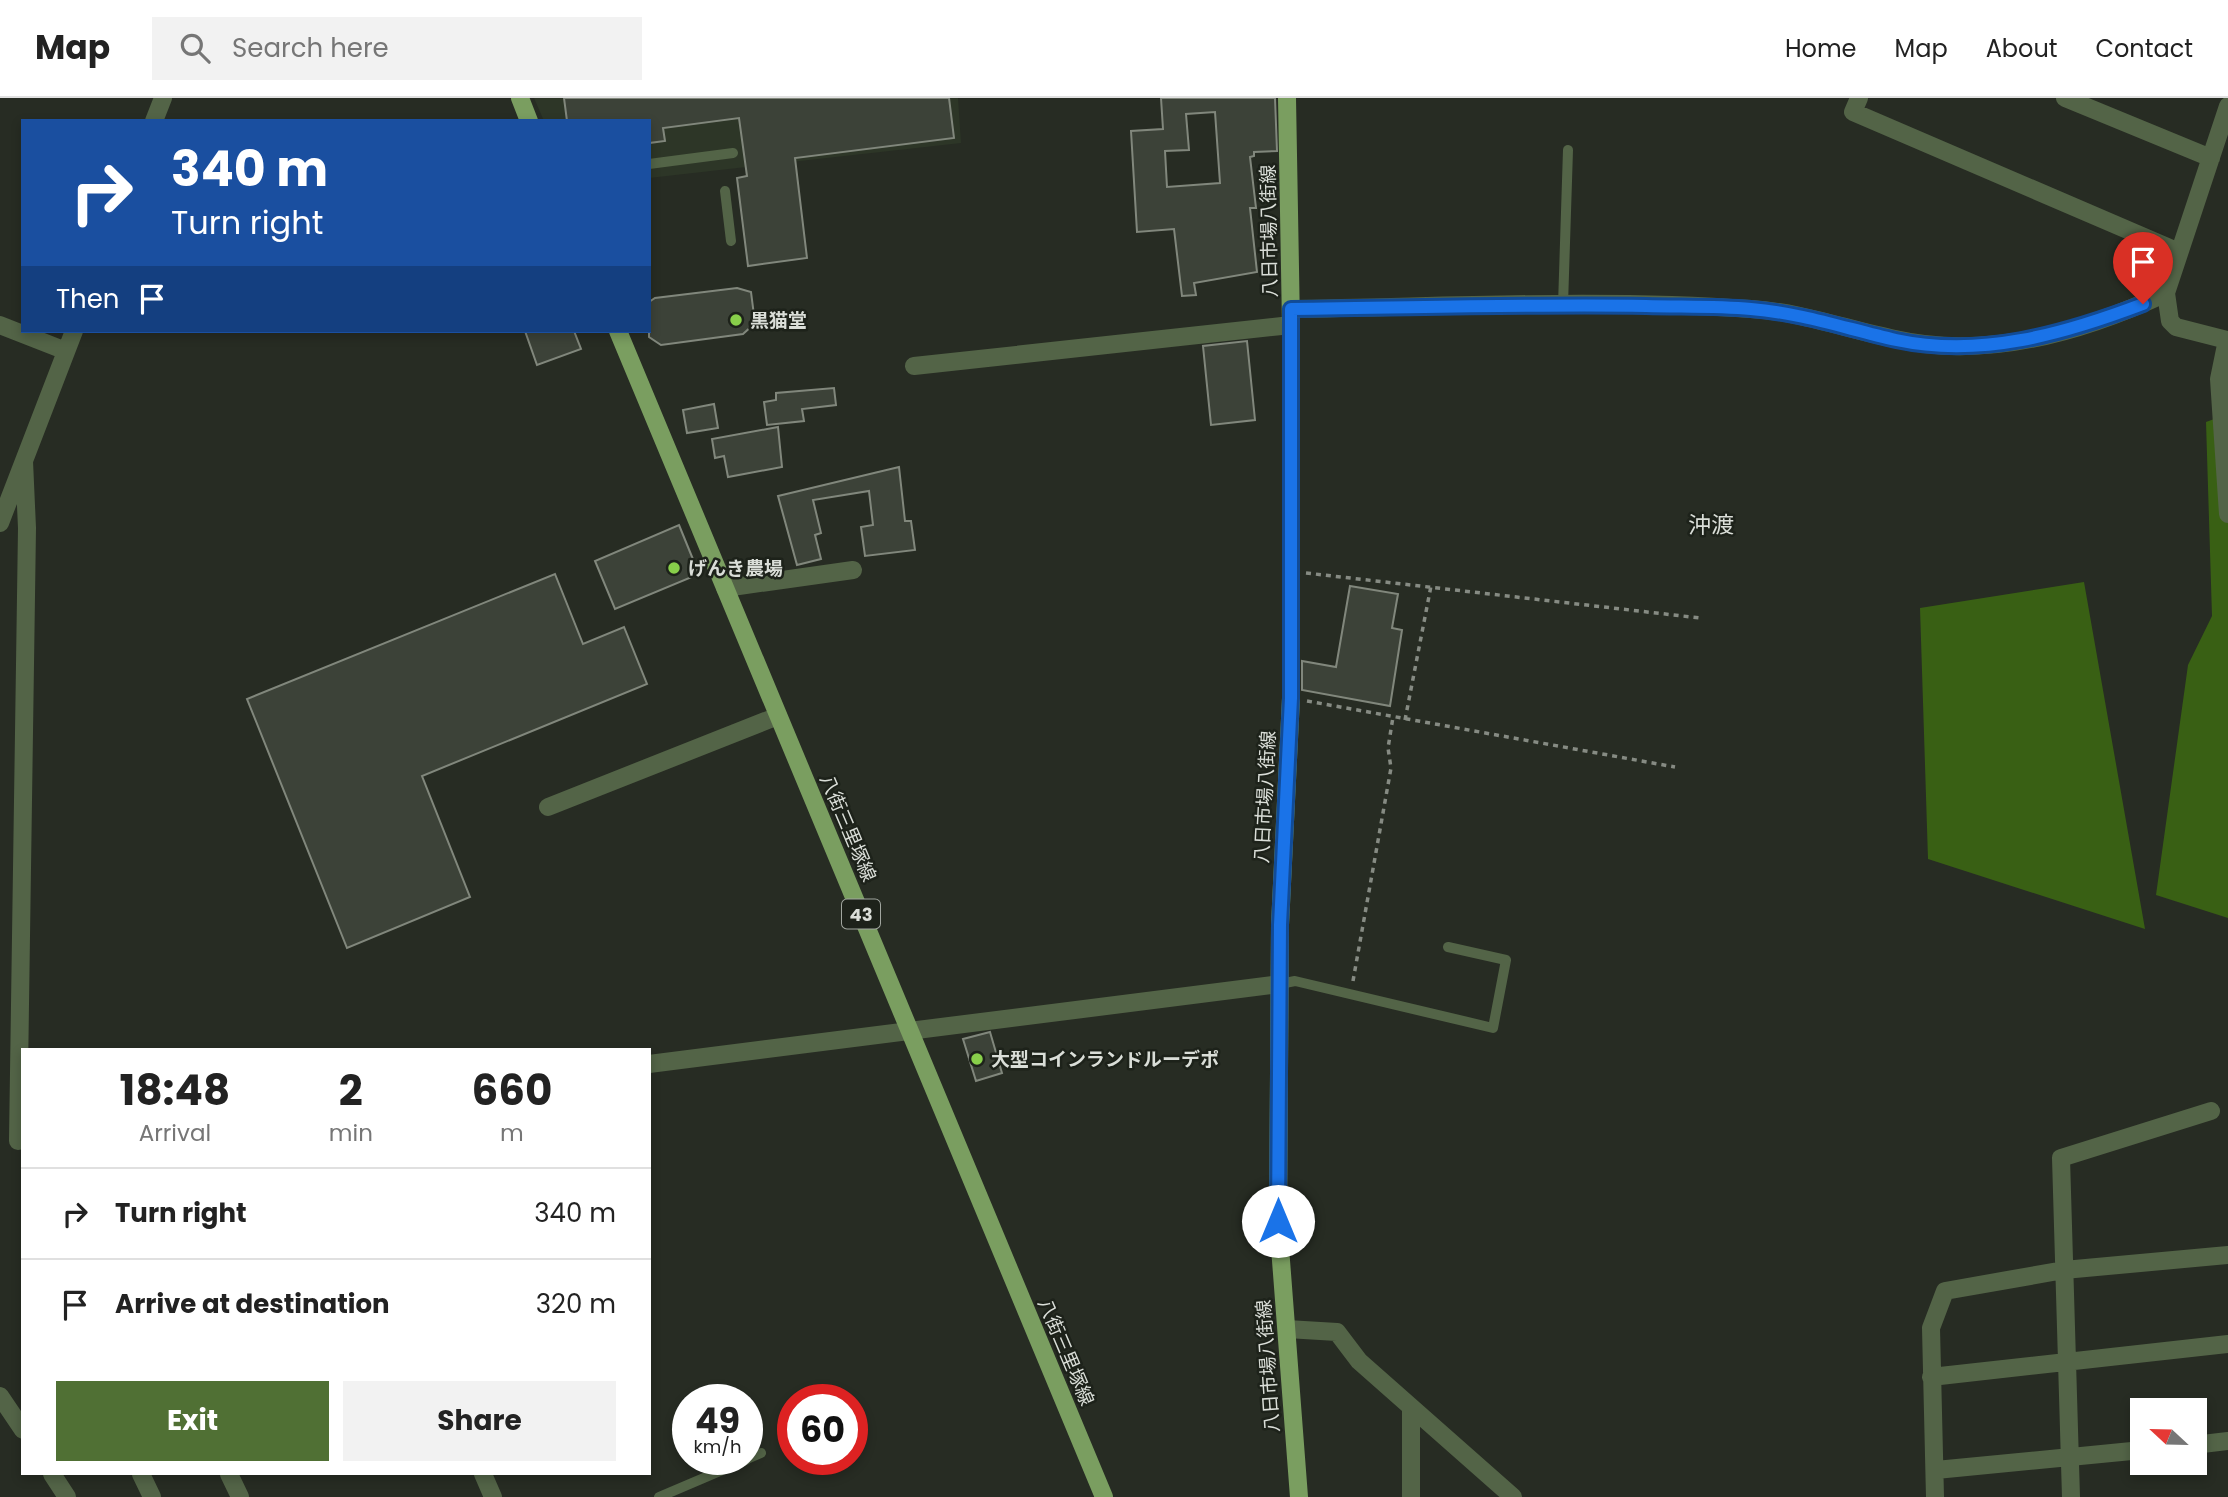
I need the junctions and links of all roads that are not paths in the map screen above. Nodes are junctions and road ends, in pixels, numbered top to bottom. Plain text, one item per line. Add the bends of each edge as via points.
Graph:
1 (163, 98) edge
2 (520, 98) edge
3 (1287, 98) edge
4 (1859, 98) edge
5 (2065, 98) edge
6 (2228, 106) edge
7 (155, 119) edge
8 (528, 119) edge
9 (1568, 150) dead end
10 (733, 153) dead end
11 (2211, 158) junction
12 (651, 164) edge
13 (725, 191) dead end
14 (731, 241) dead end
15 (2179, 252) junction
16 (2166, 293) junction
17 (1563, 305) junction
18 (1291, 317) junction
19 (0, 325) edge
20 (73, 333) edge
21 (619, 333) edge
22 (66, 351) junction
23 (914, 366) dead end
24 (24, 461) junction
25 (2228, 514) edge
26 (0, 523) edge
27 (853, 570) dead end
28 (725, 588) junction
29 (778, 716) junction
30 (548, 807) dead end
31 (1448, 947) dead end
32 (1280, 984) junction
33 (910, 1032) junction
34 (22, 1048) edge
35 (651, 1064) edge
36 (2211, 1111) dead end
37 (21, 1141) edge
38 (0, 1143) edge
39 (2228, 1255) edge
40 (2064, 1270) junction
41 (1287, 1329) junction
42 (2228, 1344) edge
43 (2066, 1363) junction
44 (1931, 1377) junction
45 (0, 1396) edge
46 (1411, 1408) junction
47 (21, 1427) edge
48 (2228, 1441) edge
49 (2207, 1443) edge
50 (2130, 1451) edge
51 (2070, 1457) junction
52 (1936, 1471) junction
53 (53, 1475) edge
54 (141, 1475) edge
55 (229, 1475) edge
56 (483, 1475) edge
57 (710, 1475) edge
58 (68, 1497) edge
59 (152, 1497) edge
60 (240, 1497) edge
61 (493, 1497) edge
62 (659, 1497) edge
63 (1104, 1497) edge
64 (1299, 1497) edge
65 (1411, 1497) edge
66 (1513, 1497) edge
67 (1936, 1497) edge
68 (2071, 1497) edge

1 - 7 street
2 - 8 main road
3 - 18 main road, 八日市場八街線
4 - 15 street via 1853,112
5 - 11 street
6 - 11 street
9 - 17 lane
10 - 12 lane
11 - 15 street
13 - 14 lane
15 - 16 street
16 - 17 street via 2044,338 1986,345 1905,341 1824,319 1751,309
16 - 25 street via 2170,321 2176,327 2227,340 2219,379
17 - 18 street
18 - 23 street
18 - 32 main road, 八日市場八街線 via 1291,698
19 - 22 street
20 - 22 street
21 - 28 main road, 八街三里塚線 / 43
22 - 24 street
24 - 26 street
24 - 34 street
27 - 28 street
28 - 29 main road, 八街三里塚線 / 43
29 - 30 street
29 - 33 main road, 八街三里塚線 / 43
31 - 32 lane via 1506,960 1493,1028 1295,981
32 - 33 street
32 - 41 main road, 八日市場八街線 via 1278,1221
33 - 35 street
33 - 63 main road, 八街三里塚線 / 43
36 - 40 street via 2061,1158
37 - 38 street
39 - 40 street
40 - 43 street
40 - 44 street via 1945,1291 1931,1328
41 - 46 street via 1337,1332 1359,1361
41 - 64 main road, 八日市場八街線
42 - 43 street
43 - 44 street
43 - 51 street
44 - 52 street
45 - 47 street
46 - 65 street
46 - 66 street
48 - 49 street
50 - 51 street
51 - 52 street
51 - 68 street
52 - 67 street
53 - 58 street
54 - 59 street
55 - 60 street
56 - 61 street
57 - 62 lane

